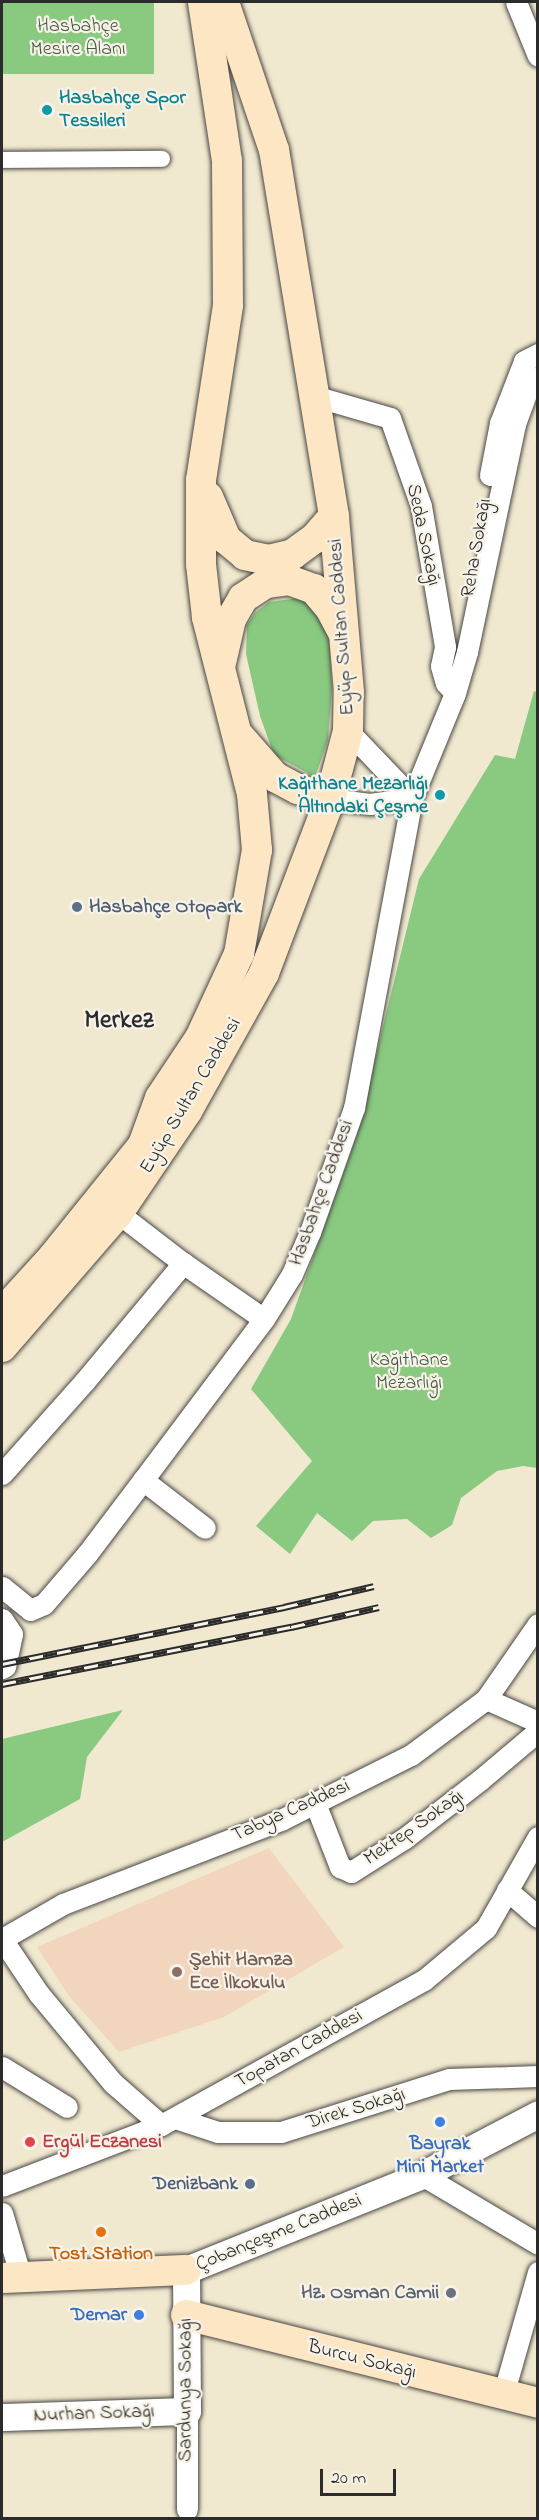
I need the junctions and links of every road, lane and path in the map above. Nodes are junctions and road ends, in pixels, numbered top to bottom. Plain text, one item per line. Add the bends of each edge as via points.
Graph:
1 (203, 2) edge
2 (224, 2) edge
3 (516, 2) edge
4 (537, 56) edge
5 (162, 159) dead end
6 (2, 160) edge
7 (537, 354) edge
8 (537, 377) edge
9 (314, 396) junction
10 (201, 480) junction
11 (334, 516) junction
12 (345, 637) junction
13 (219, 671) junction
14 (451, 688) junction
15 (233, 726) junction
16 (348, 730) junction
17 (412, 798) junction
18 (330, 799) junction
19 (118, 1213) junction
20 (183, 1263) junction
21 (2, 1313) edge
22 (264, 1319) junction
23 (2, 1347) edge
24 (2, 1474) edge
25 (143, 1480) junction
26 (205, 1528) dead end
27 (2, 1587) edge
28 (537, 1624) edge
29 (7, 1627) edge
30 (2, 1668) edge
31 (486, 1699) junction
32 (537, 1722) edge
33 (537, 1731) edge
34 (315, 1803) junction
35 (537, 1837) edge
36 (507, 1890) junction
37 (537, 1917) edge
38 (2, 1939) edge
39 (2, 2067) edge
40 (537, 2076) edge
41 (67, 2107) dead end
42 (537, 2114) edge
43 (168, 2122) junction
44 (422, 2175) junction
45 (2, 2186) edge
46 (2, 2213) edge
47 (537, 2244) edge
48 (186, 2270) junction
49 (537, 2272) edge
50 (11, 2277) edge
51 (186, 2315) junction
52 (503, 2395) junction
53 (537, 2403) edge
54 (187, 2411) junction
55 (2, 2417) edge
56 (186, 2509) dead end

1 - 10 main road, Eyüp Sultan Caddesi via 227,161 228,305
2 - 9 main road, Eyüp Sultan Caddesi via 274,150
3 - 4 street
5 - 6 street
7 - 14 street, Reha Sokağı via 524,361 500,423
8 - 14 street, Reha Sokağı via 530,383 515,424 467,652
9 - 11 main road, Eyüp Sultan Caddesi
9 - 14 street, Seda Sokağı via 390,418 421,506 446,647 441,666
10 - 11 main road via 226,539 245,555 268,560 293,554 314,540
10 - 13 main road, Eyüp Sultan Caddesi via 201,564
11 - 12 main road, Eyüp Sultan Caddesi
12 - 13 main road via 330,608 314,589 289,580 266,583 243,598 231,619
12 - 16 main road, Eyüp Sultan Caddesi
13 - 15 main road, Eyüp Sultan Caddesi
14 - 17 street, Reha Sokağı via 431,726 429,751
15 - 18 main road via 275,777
15 - 21 main road, Eyüp Sultan Caddesi via 252,794 256,850 239,954 200,1038 160,1098 143,1145 53,1257
16 - 17 street
16 - 18 main road, Eyüp Sultan Caddesi
17 - 18 street via 370,804
17 - 22 street, Hasbahçe Caddesi via 354,1108 310,1232 292,1274
18 - 19 main road, Eyüp Sultan Caddesi via 264,974 187,1111
19 - 20 street
19 - 23 main road, Eyüp Sultan Caddesi
20 - 22 street
20 - 24 street
22 - 25 street, Hasbahçe Caddesi
25 - 26 street
25 - 27 street, Hasbahçe Caddesi via 44,1604 30,1610
28 - 31 street, Tabya Caddesi
29 - 30 street
31 - 32 street
31 - 34 street, Tabya Caddesi via 411,1755
33 - 34 street, Mektep Sokağı via 405,1838 351,1872 340,1867
34 - 38 street, Tabya Caddesi via 281,1820 63,1904
35 - 36 street, Topatan Caddesi
36 - 37 street
36 - 43 street, Topatan Caddesi via 486,1928 424,1980
38 - 43 street via 39,1994 113,2083
39 - 41 street
40 - 43 street, Direk Sokağı via 450,2079 281,2132 218,2132
42 - 44 street, Çobançeşme Caddesi
43 - 45 street, Topatan Caddesi
44 - 47 street
44 - 48 street, Çobançeşme Caddesi
46 - 50 street
48 - 50 main road, Çobançeşme Caddesi
48 - 51 street, Sardunya Sokağı
49 - 52 street
51 - 52 main road, Burcu Sokağı
51 - 54 street, Sardunya Sokağı
52 - 53 main road, Burcu Sokağı
54 - 55 street, Nurhan Sokağı
54 - 56 street, Sardunya Sokağı

